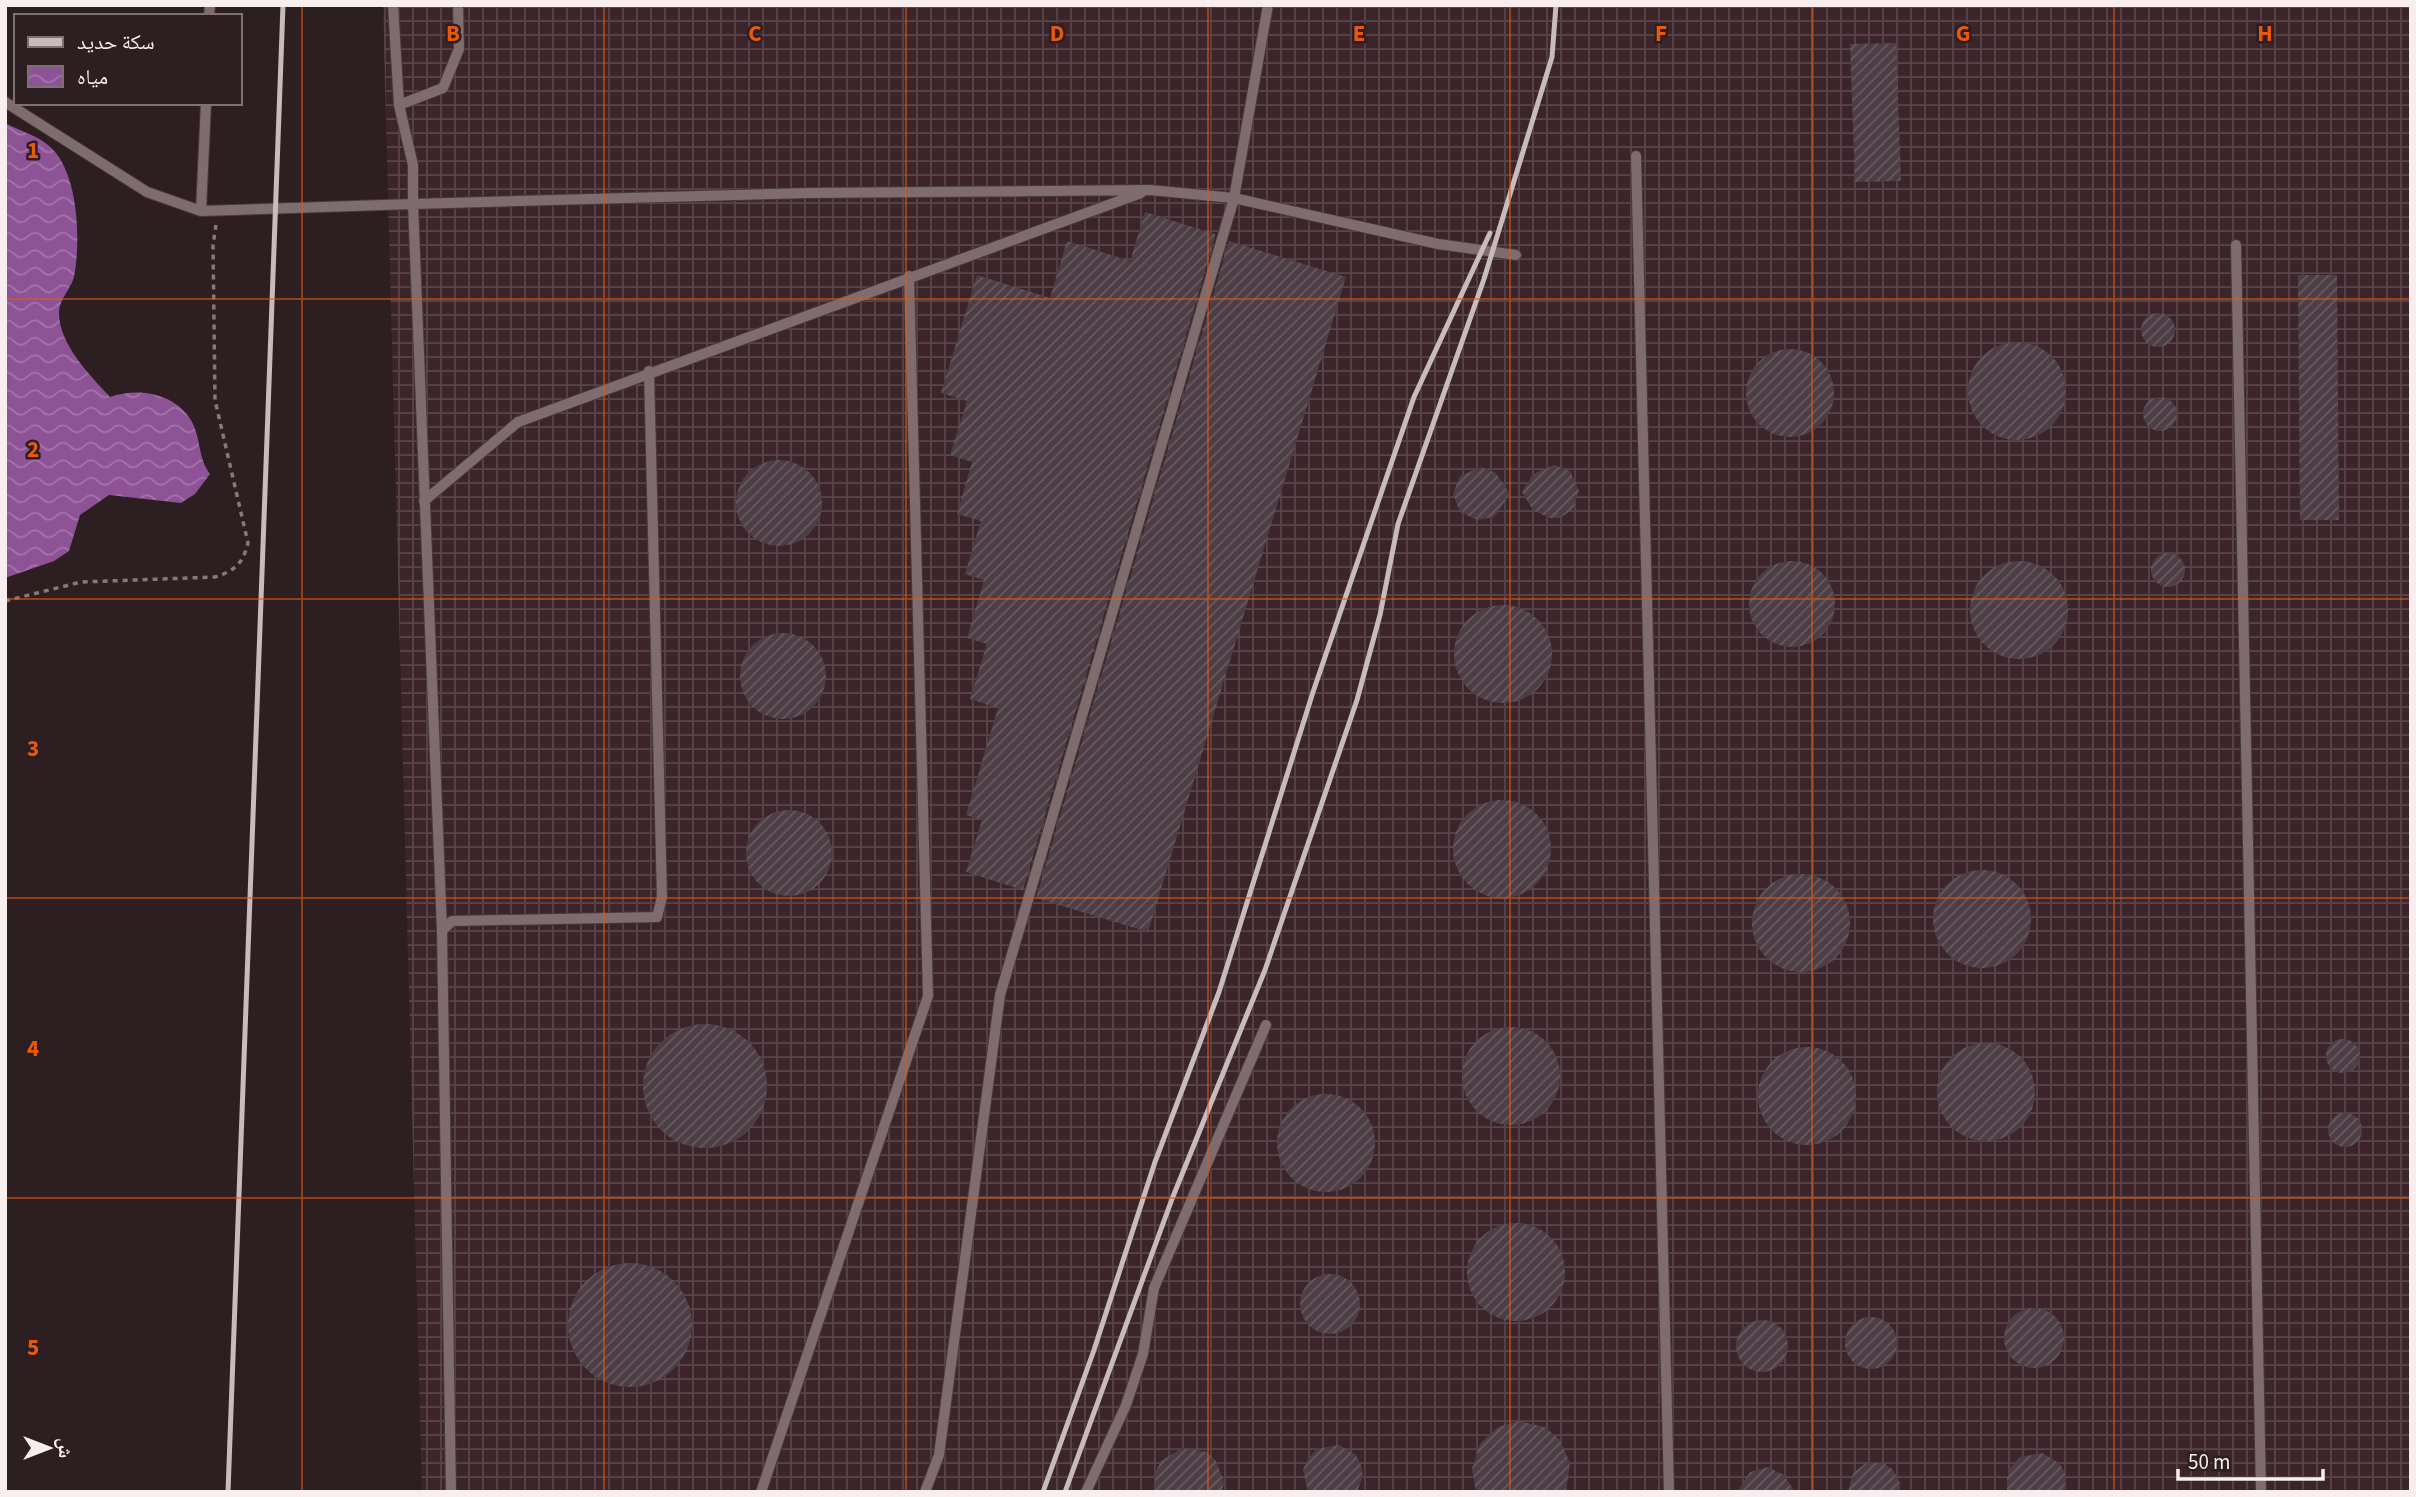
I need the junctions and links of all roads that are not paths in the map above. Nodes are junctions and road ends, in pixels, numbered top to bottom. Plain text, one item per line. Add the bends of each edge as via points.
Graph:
1 (393, 5) edge
2 (458, 5) edge
3 (1268, 5) edge
4 (5, 102) edge
5 (206, 105) edge
6 (399, 105) junction
7 (1636, 156) dead end
8 (1150, 190) junction
9 (1234, 198) junction
10 (413, 204) junction
11 (201, 211) junction
12 (2236, 245) dead end
13 (1516, 256) dead end
14 (909, 276) junction
15 (649, 371) junction
16 (424, 502) junction
17 (442, 931) junction
18 (1266, 1025) dead end
19 (451, 1492) edge
20 (761, 1492) edge
21 (925, 1492) edge
22 (1086, 1492) edge
23 (1669, 1492) edge
24 (2261, 1492) edge

1 - 6 lane
2 - 6 lane via 458,49 443,88
3 - 9 lane
4 - 11 lane via 147,192
5 - 11 lane
6 - 10 lane via 413,165
7 - 23 lane
8 - 9 lane
8 - 10 lane
8 - 14 lane
9 - 13 lane via 1438,244
9 - 21 lane via 1000,995 939,1455
10 - 11 lane
10 - 16 lane
12 - 24 lane
14 - 15 lane
14 - 20 lane via 928,996
15 - 16 lane via 518,422
15 - 17 lane via 662,897 657,917 452,921
16 - 17 lane
17 - 19 lane
18 - 22 lane via 1154,1288 1143,1354 1126,1405

